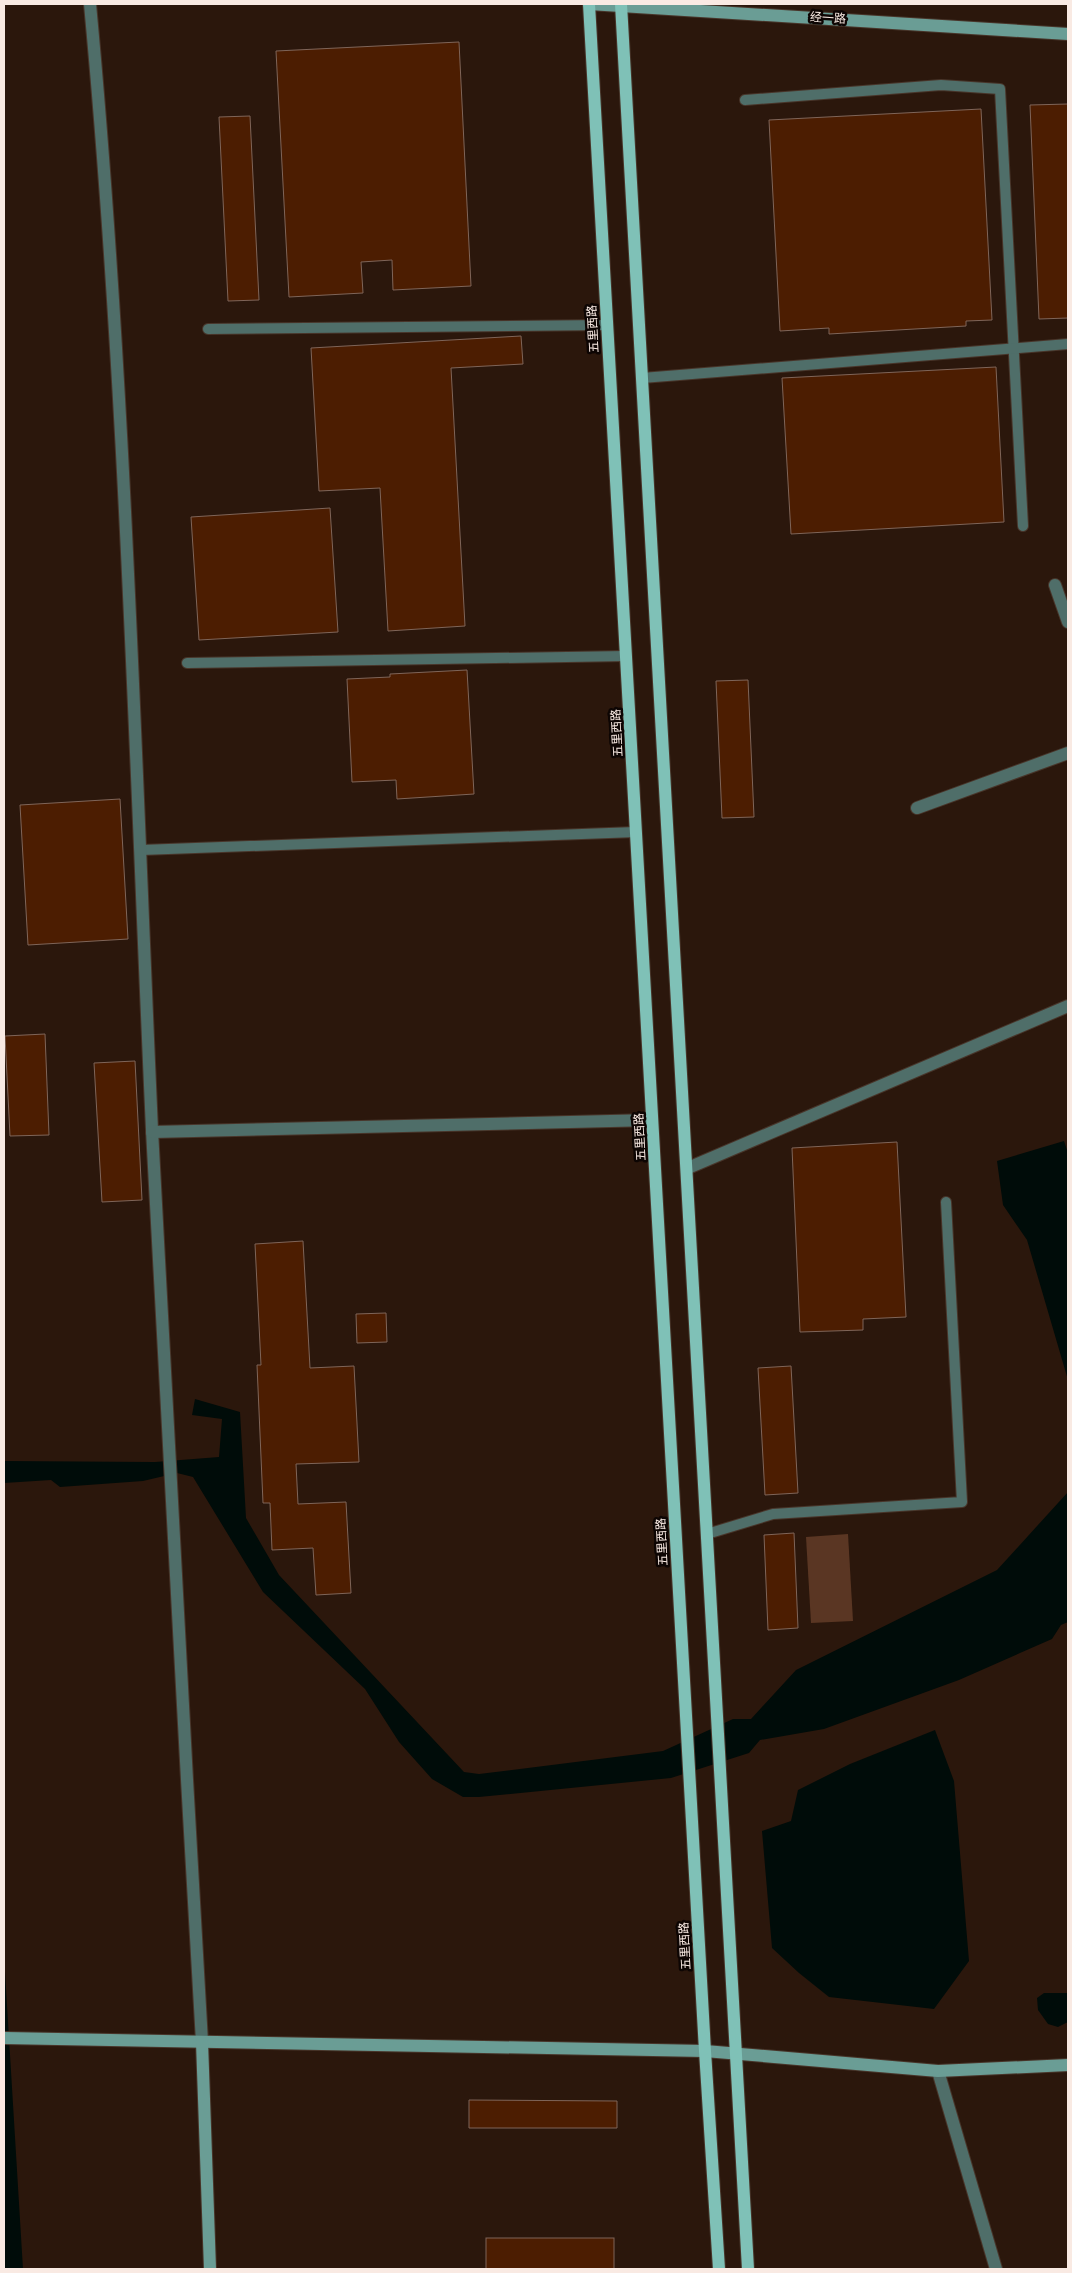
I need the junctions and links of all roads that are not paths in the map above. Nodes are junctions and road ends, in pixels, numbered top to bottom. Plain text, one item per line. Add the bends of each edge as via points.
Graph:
1 (90, 4) edge
2 (589, 4) edge
3 (621, 5) edge
4 (1068, 34) edge
5 (745, 100) dead end
6 (607, 325) junction
7 (208, 329) dead end
8 (1068, 344) edge
9 (1014, 347) junction
10 (642, 378) junction
11 (1023, 526) dead end
12 (1055, 585) dead end
13 (1068, 622) edge
14 (626, 656) junction
15 (187, 664) dead end
16 (1068, 752) edge
17 (917, 808) dead end
18 (636, 832) junction
19 (141, 850) junction
20 (1068, 1006) edge
21 (652, 1120) junction
22 (152, 1132) junction
23 (688, 1168) junction
24 (946, 1202) dead end
25 (707, 1534) junction
26 (4, 2038) edge
27 (202, 2042) junction
28 (705, 2051) junction
29 (736, 2053) junction
30 (1068, 2065) edge
31 (938, 2071) junction
32 (210, 2269) edge
33 (719, 2269) edge
34 (748, 2269) edge
35 (996, 2269) edge

1 - 19 street via 105,173
2 - 3 main road, 经一路
2 - 6 main road, 五里西路
3 - 4 main road, 经一路
3 - 10 main road
5 - 9 lane via 941,85 1000,89
6 - 7 lane
6 - 14 main road, 五里西路
8 - 9 lane
9 - 10 lane
9 - 11 lane
10 - 23 main road
12 - 13 street
14 - 15 lane
14 - 18 main road, 五里西路
16 - 17 street
18 - 19 lane
18 - 21 main road, 五里西路
19 - 22 street
20 - 23 street
21 - 22 street
21 - 28 main road, 五里西路
22 - 27 street
23 - 25 main road
24 - 25 lane via 962,1502 773,1514
25 - 29 main road
26 - 27 main road
27 - 28 main road
27 - 32 main road
28 - 29 main road
28 - 33 main road, 五里西路
29 - 31 main road
29 - 34 main road
30 - 31 main road
31 - 35 street

